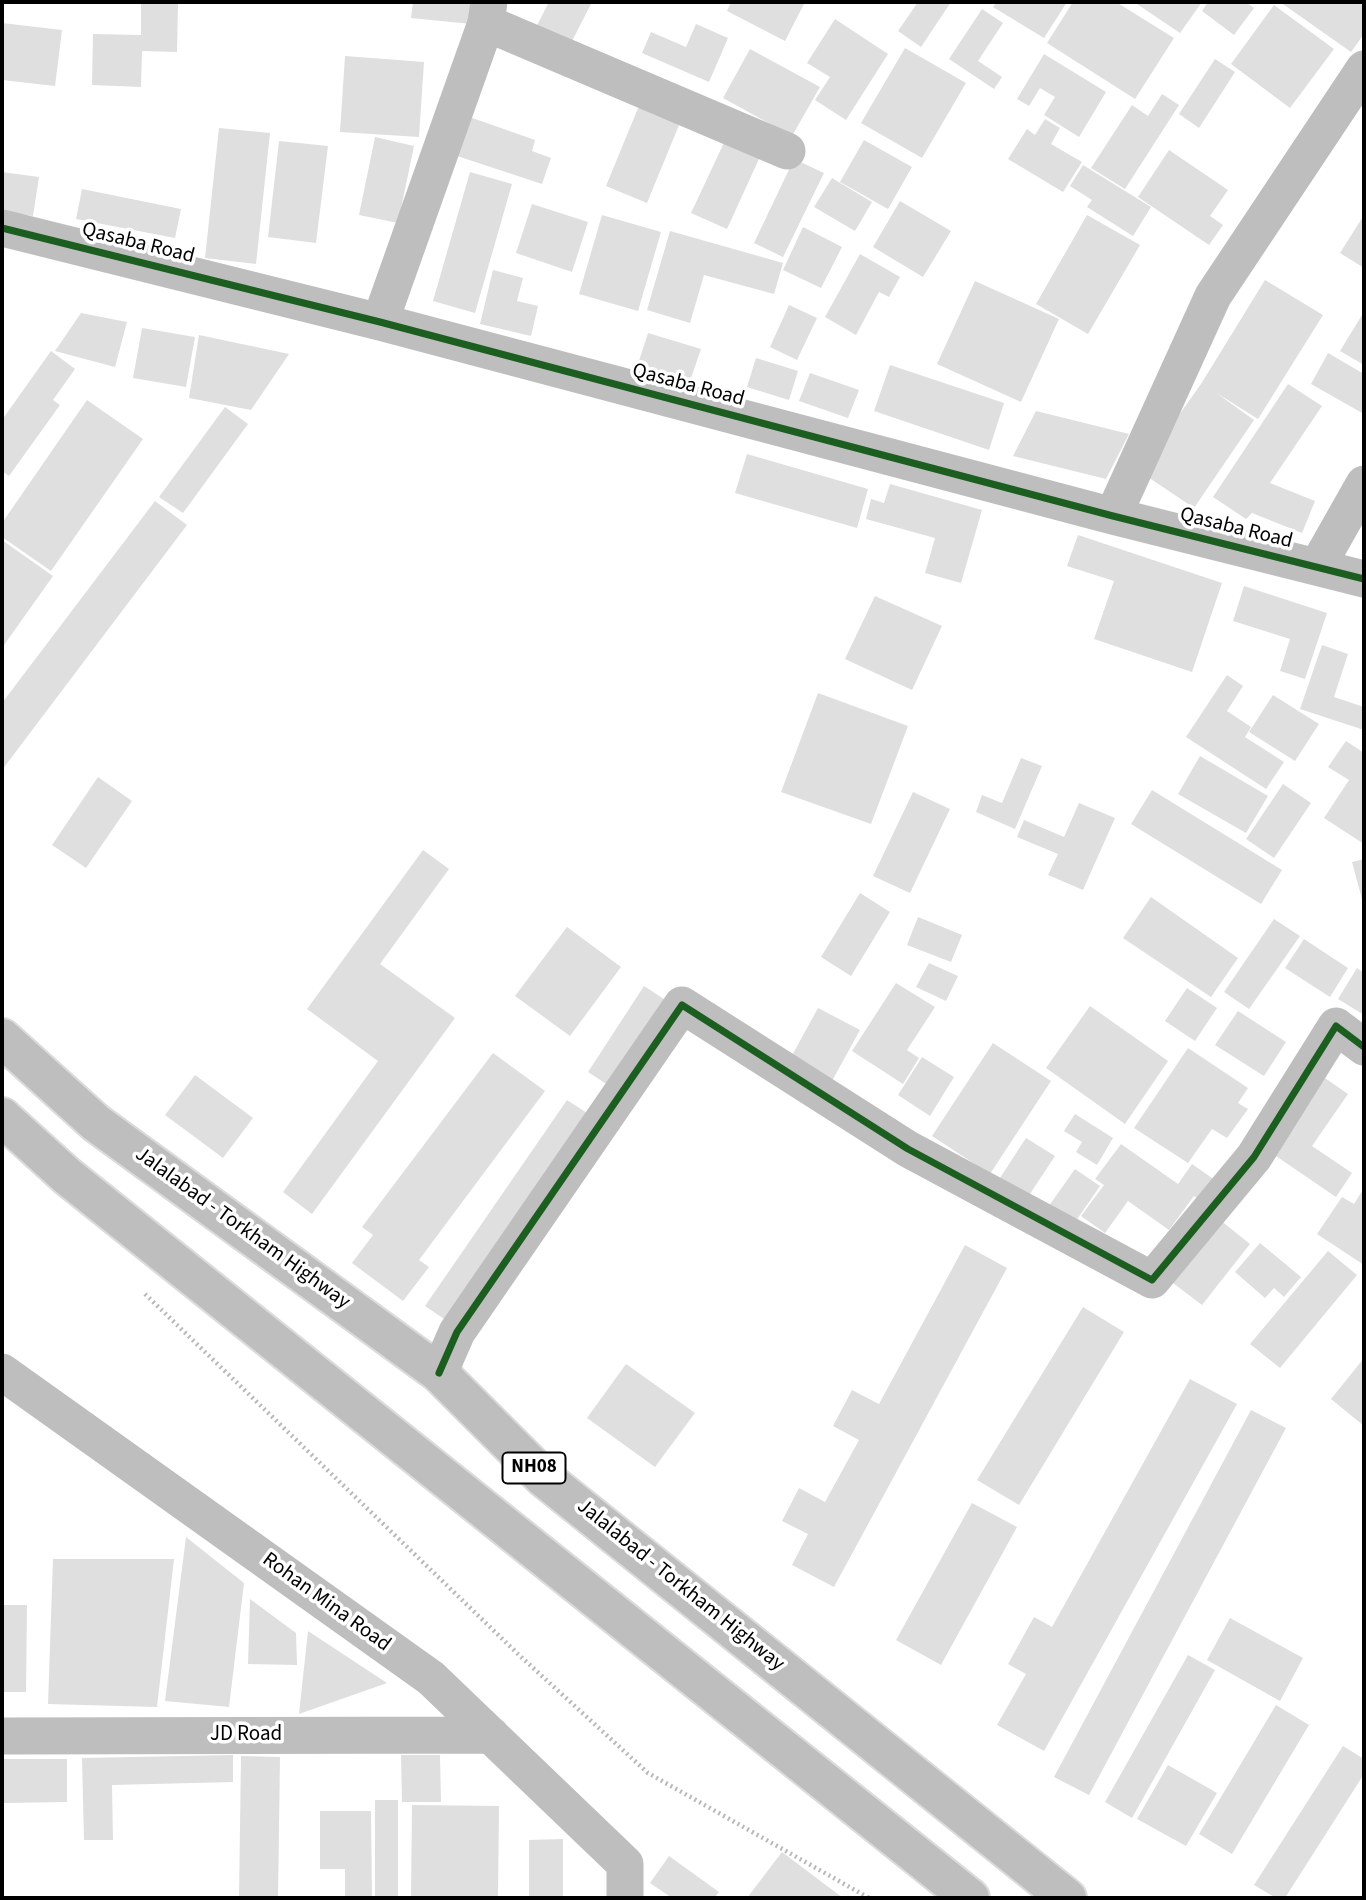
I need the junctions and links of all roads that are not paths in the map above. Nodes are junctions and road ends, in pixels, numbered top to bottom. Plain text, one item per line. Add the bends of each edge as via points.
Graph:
1 (488, 12) edge
2 (1364, 69) edge
3 (787, 151) dead end
4 (2, 228) edge
5 (380, 322) junction
6 (1364, 484) edge
7 (1113, 516) junction
8 (1317, 567) junction
9 (1364, 579) edge
10 (2, 1038) edge
11 (1364, 1047) edge
12 (2, 1117) edge
13 (2, 1372) edge
14 (439, 1373) junction
15 (2, 1735) edge
16 (491, 1735) junction
17 (1035, 1870) junction
18 (625, 1881) edge
19 (970, 1898) edge
20 (1068, 1898) edge
21 (1074, 1898) edge

1 - 3 street
1 - 5 street
2 - 7 street via 1213,296
4 - 5 street, Qasaba Road
5 - 7 street, Qasaba Road
6 - 8 street
7 - 8 street, Qasaba Road
8 - 9 street, Qasaba Road
10 - 14 highway, Jalalabad - Torkham Highway / NH08 via 96,1123
11 - 14 street via 1336,1026 1254,1157 1152,1280 908,1149 682,1006 457,1332
12 - 19 highway via 67,1176
13 - 16 street, Rohan Mina Road via 431,1678
14 - 17 highway, Jalalabad - Torkham Highway / NH08 via 544,1478
15 - 16 street, JD Road
16 - 18 street, Rohan Mina Road
17 - 20 highway, Jalalabad - Torkham Highway / NH08
17 - 21 highway, Jalalabad - Torkham Highway / NH08

